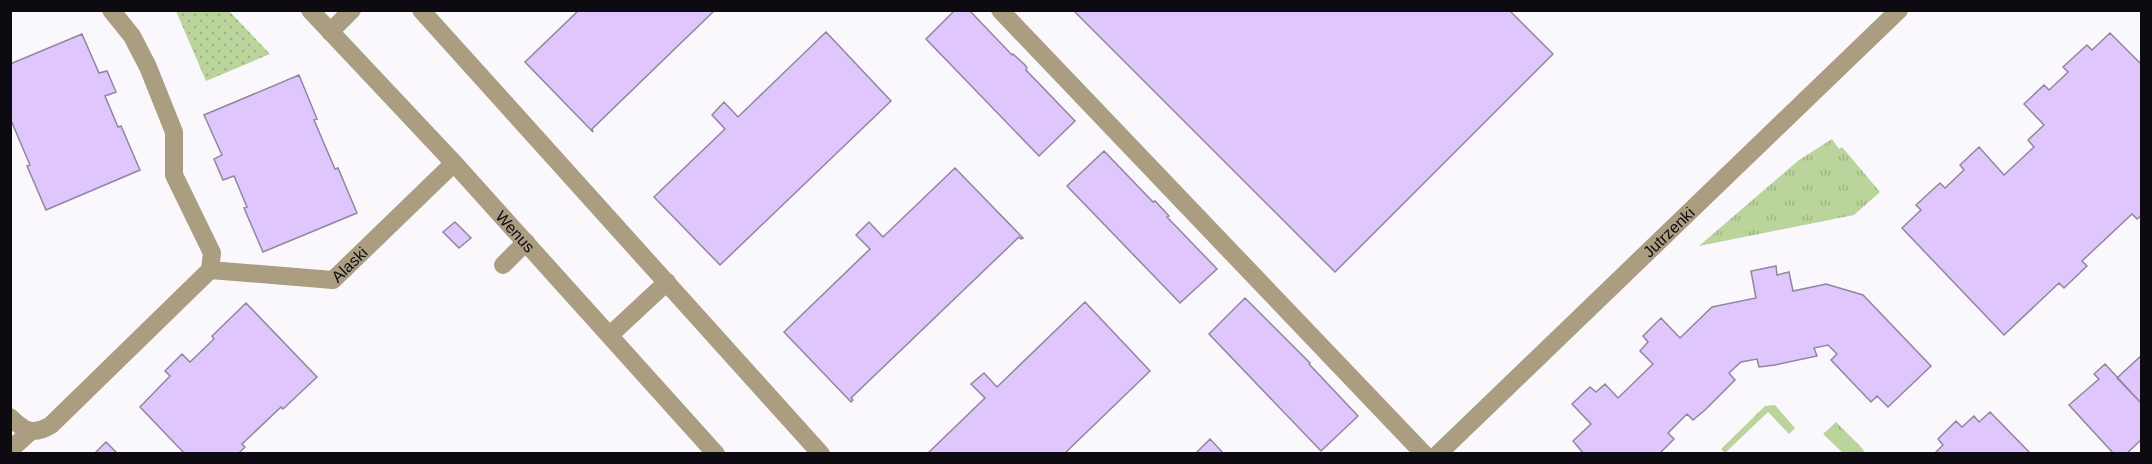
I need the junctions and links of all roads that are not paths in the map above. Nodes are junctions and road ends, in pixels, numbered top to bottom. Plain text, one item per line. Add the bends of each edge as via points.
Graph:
1 (111, 10) edge
2 (310, 10) edge
3 (352, 10) edge
4 (422, 10) edge
5 (1000, 10) edge
6 (1899, 10) edge
7 (330, 32) junction
8 (454, 163) junction
9 (526, 242) junction
10 (503, 266) dead end
11 (210, 270) junction
12 (667, 282) junction
13 (610, 335) junction
14 (10, 417) edge
15 (31, 431) junction
16 (10, 450) edge
17 (716, 453) edge
18 (821, 453) edge
19 (1424, 453) edge
20 (1438, 453) edge

1 - 11 street via 138,47 174,132 174,175 212,253
2 - 7 street, Wenus
3 - 7 street
4 - 12 street
5 - 19 street
6 - 20 street, Jutrzenki
7 - 8 street, Wenus
8 - 9 street, Wenus
8 - 11 street, Alaski via 333,280
9 - 10 street
9 - 13 street, Wenus
11 - 15 street via 51,425
12 - 13 street
12 - 18 street
13 - 17 street, Wenus
14 - 15 street
15 - 16 street

